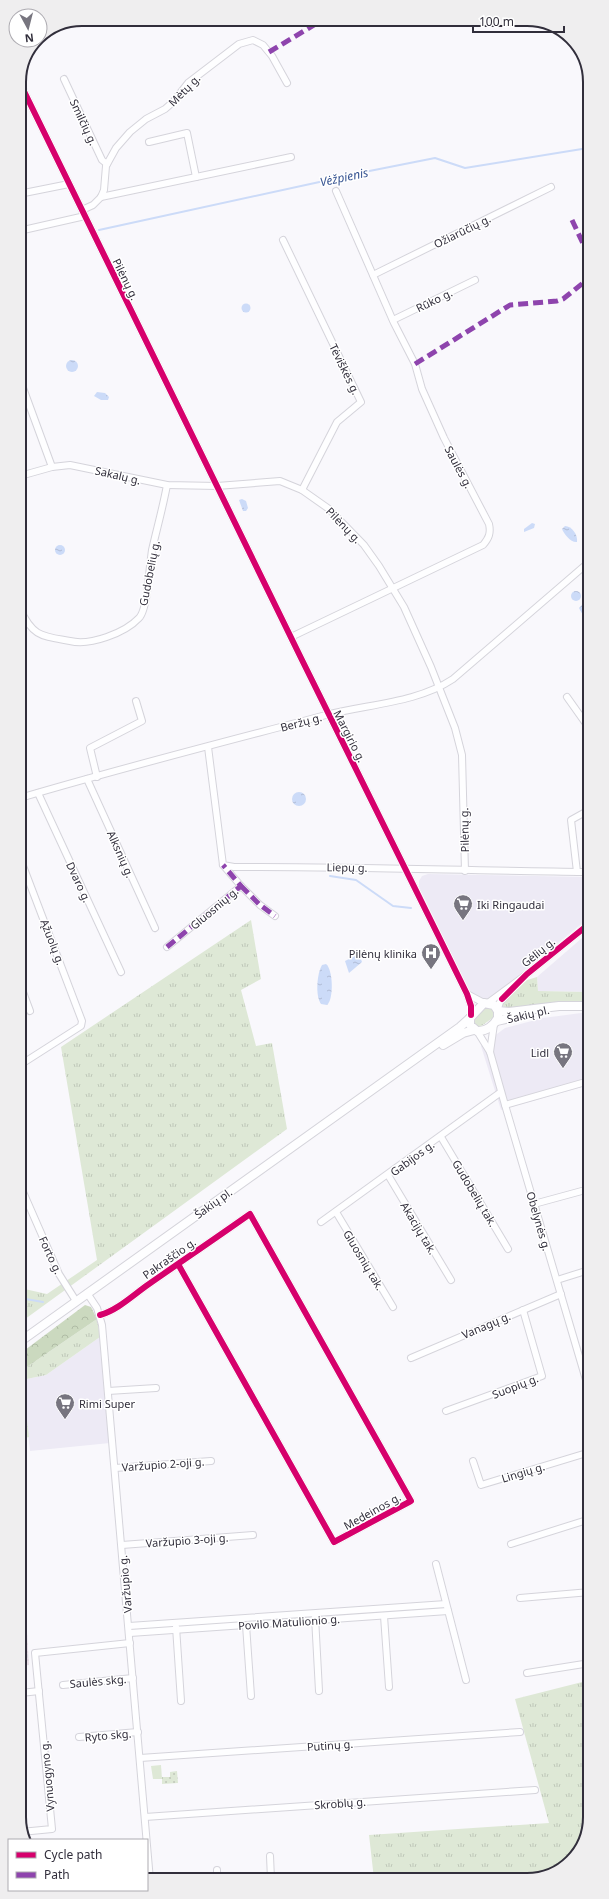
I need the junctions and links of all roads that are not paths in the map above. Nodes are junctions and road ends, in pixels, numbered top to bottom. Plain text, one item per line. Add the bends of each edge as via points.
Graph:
1 (64, 79) dead end
2 (288, 82) dead end
3 (26, 95) edge
4 (149, 142) dead end
5 (291, 156) dead end
6 (107, 164) junction
7 (196, 177) junction
8 (69, 184) junction
9 (551, 187) dead end
10 (336, 191) dead end
11 (26, 193) edge
12 (101, 197) junction
13 (82, 210) junction
14 (85, 216) junction
15 (26, 229) edge
16 (283, 240) dead end
17 (373, 275) junction
18 (475, 280) dead end
19 (393, 320) junction
20 (26, 394) edge
21 (52, 467) junction
22 (26, 474) edge
23 (167, 485) junction
24 (217, 486) junction
25 (302, 490) junction
26 (583, 566) edge
27 (391, 588) junction
28 (26, 619) edge
29 (291, 637) junction
30 (440, 688) junction
31 (567, 697) dead end
32 (136, 702) dead end
33 (328, 715) junction
34 (583, 720) edge
35 (208, 747) junction
36 (97, 777) junction
37 (87, 779) junction
38 (38, 793) junction
39 (26, 796) edge
40 (583, 813) edge
41 (223, 865) junction
42 (405, 868) junction
43 (465, 871) junction
44 (577, 872) junction
45 (583, 872) edge
46 (26, 873) edge
47 (241, 886) junction
48 (275, 916) dead end
49 (155, 928) dead end
50 (583, 929) edge
51 (167, 946) dead end
52 (121, 972) dead end
53 (527, 974) junction
54 (467, 994) junction
55 (26, 1000) edge
56 (486, 1003) junction
57 (559, 1006) junction
58 (583, 1006) edge
59 (498, 1010) junction
60 (30, 1011) dead end
61 (470, 1016) junction
62 (495, 1022) junction
63 (476, 1031) junction
64 (490, 1052) junction
65 (26, 1061) edge
66 (406, 1066) junction
67 (583, 1083) edge
68 (501, 1092) junction
69 (505, 1105) junction
70 (441, 1137) junction
71 (388, 1175) junction
72 (583, 1191) edge
73 (26, 1199) edge
74 (534, 1204) junction
75 (336, 1212) junction
76 (250, 1214) joint
77 (321, 1222) dead end
78 (508, 1249) dead end
79 (178, 1264) junction
80 (583, 1272) edge
81 (451, 1280) dead end
82 (557, 1280) junction
83 (87, 1293) junction
84 (561, 1294) junction
85 (76, 1301) junction
86 (393, 1307) dead end
87 (523, 1310) junction
88 (100, 1315) junction
89 (26, 1337) edge
90 (411, 1358) dead end
91 (583, 1367) edge
92 (156, 1388) dead end
93 (108, 1391) junction
94 (446, 1411) dead end
95 (583, 1454) edge
96 (211, 1461) dead end
97 (473, 1461) dead end
98 (115, 1468) junction
99 (583, 1521) edge
100 (253, 1535) dead end
101 (122, 1544) junction
102 (511, 1544) dead end
103 (436, 1564) dead end
104 (583, 1593) edge
105 (520, 1598) dead end
106 (446, 1604) junction
107 (448, 1611) junction
108 (315, 1613) junction
109 (384, 1616) junction
110 (316, 1620) junction
111 (176, 1622) junction
112 (246, 1625) junction
113 (129, 1626) junction
114 (177, 1630) junction
115 (130, 1633) junction
116 (130, 1643) junction
117 (583, 1664) edge
118 (527, 1673) dead end
119 (133, 1678) junction
120 (466, 1680) dead end
121 (64, 1685) dead end
122 (389, 1687) dead end
123 (39, 1691) junction
124 (319, 1691) dead end
125 (26, 1692) edge
126 (251, 1696) dead end
127 (181, 1701) dead end
128 (138, 1732) junction
129 (520, 1732) dead end
130 (79, 1737) dead end
131 (140, 1758) junction
132 (536, 1790) dead end
133 (145, 1817) junction
134 (28, 1831) edge
135 (147, 1839) edge
136 (148, 1855) edge
137 (270, 1856) dead end
138 (149, 1873) edge
139 (271, 1873) edge

1 - 6 street, Smilčių g. via 102,160
2 - 6 street, Mėtų g. via 263,45 252,40 239,44 188,83 165,109 146,119 130,132 116,148
3 - 8 street, Pilėnų g.
4 - 7 street via 186,134
5 - 7 street
6 - 12 street, Mėtų g.
7 - 12 street
8 - 11 street
8 - 13 street, Pilėnų g.
9 - 17 street, Ožiarūčių g.
10 - 17 street, Saulės g.
12 - 13 street via 93,205
13 - 14 street, Pilėnų g.
14 - 15 street
14 - 24 street, Pilėnų g.
16 - 25 street, Tėviškės g. via 361,402 337,422
17 - 19 street, Saulės g.
18 - 19 street, Rūko g.
19 - 27 street, Saulės g. via 415,364 422,389 444,438 489,524 490,532 484,546
20 - 21 street
21 - 22 street, Sakalų g.
21 - 23 street, Sakalų g. via 76,466
23 - 24 street, Sakalų g.
23 - 28 street, Gudobelių g. via 140,618 125,628 86,643 39,635
24 - 25 street, Pilėnų g. via 280,481
24 - 29 street, Margirio g.
25 - 27 street, Pilėnų g. via 348,526 379,566
26 - 30 street, Beržų g.
27 - 29 street, Saulės g.
27 - 30 street, Pilėnų g. via 404,607
29 - 33 street, Margirio g.
30 - 33 street, Beržų g.
30 - 43 street, Pilėnų g. via 462,755
31 - 34 street
32 - 36 street via 142,721 90,748
33 - 35 street, Beržų g.
33 - 42 street, Margirio g.
35 - 36 street, Beržų g.
35 - 41 street
36 - 37 street, Beržų g.
37 - 38 street, Beržų g.
37 - 49 street, Alksnių g.
38 - 39 street, Beržų g.
38 - 52 street, Dvaro g.
40 - 44 street via 571,820
41 - 42 street, Liepų g.
41 - 47 street, Gluosnių g.
42 - 43 street, Liepų g.
42 - 54 street, Margirio g.
43 - 44 street, Liepų g.
44 - 45 street, Liepų g.
46 - 65 street, Ąžuolų g. via 82,1021 80,1026
47 - 48 street
47 - 51 street, Gluosnių g.
50 - 53 street, Gėlių g.
53 - 56 street, Gėlių g.
53 - 59 street, Gėlių g. via 502,999
54 - 56 street
54 - 61 street, Margirio g. via 471,1006
55 - 60 street
56 - 59 main road via 494,1005
56 - 61 main road
57 - 58 main road, Šakių pl.
57 - 59 main road, Šakių pl. via 509,1012
57 - 62 main road, Šakių pl.
59 - 62 main road
61 - 63 main road via 470,1025
61 - 66 main road, Šakių pl.
62 - 63 main road via 484,1031
62 - 64 street, Obelynės g.
63 - 64 street, Obelynės g.
63 - 66 main road, Šakių pl. via 463,1033
64 - 68 street, Obelynės g.
66 - 83 main road, Šakių pl.
67 - 69 street
68 - 69 street, Obelynės g.
68 - 70 street, Gabijos g.
69 - 74 street, Obelynės g.
70 - 71 street, Gabijos g.
70 - 78 street, Gudobelių tak.
71 - 75 street, Gabijos g.
71 - 81 street, Akacijų tak.
72 - 74 street
73 - 85 street, Forto g. via 59,1274
74 - 82 street, Obelynės g.
75 - 77 street, Gabijos g.
75 - 86 street, Gluosnių tak.
76 - 79 street, Pakraščio g.
76 - 79 street, Medeinos g. via 411,1501 334,1542
79 - 88 street, Pakraščio g. via 113,1310
80 - 82 street
82 - 84 street, Obelynės g.
83 - 85 main road, Šakių pl.
83 - 88 street, Varžupio g.
84 - 87 street, Vanagų g.
84 - 91 street, Obelynės g.
85 - 89 main road, Šakių pl.
87 - 90 street, Vanagų g.
87 - 94 street, Suopių g. via 542,1376
88 - 93 street, Varžupio g.
92 - 93 street
93 - 98 street, Varžupio g.
95 - 97 street, Lingių g. via 481,1485
96 - 98 street, Varžupio 2-oji g.
98 - 101 street, Varžupio g.
99 - 102 street
100 - 101 street, Varžupio 3-oji g.
101 - 113 street, Varžupio g.
103 - 106 street
104 - 105 street
106 - 107 street
106 - 108 street, Povilo Matulionio g.
107 - 109 street, Povilo Matulionio g.
107 - 120 street
108 - 110 street
108 - 111 street, Povilo Matulionio g.
109 - 110 street, Povilo Matulionio g.
109 - 122 street
110 - 112 street, Povilo Matulionio g.
110 - 124 street
111 - 113 street, Povilo Matulionio g.
111 - 114 street
112 - 114 street, Povilo Matulionio g.
112 - 126 street
113 - 115 street, Varžupio g.
114 - 115 street, Povilo Matulionio g.
114 - 127 street
115 - 116 street, Varžupio g.
116 - 119 street, Varžupio g.
116 - 123 street, Vynuogyno g. via 36,1653
117 - 118 street
119 - 121 street, Saulės skg.
119 - 128 street, Varžupio g.
123 - 125 street
123 - 134 street, Vynuogyno g. via 52,1829
128 - 130 street, Ryto skg.
128 - 131 street, Varžupio g.
129 - 131 street, Putinų g.
131 - 133 street, Varžupio g.
132 - 133 street, Skroblų g.
133 - 135 street, Varžupio g.
136 - 138 street, Varžupio g.
137 - 139 street

